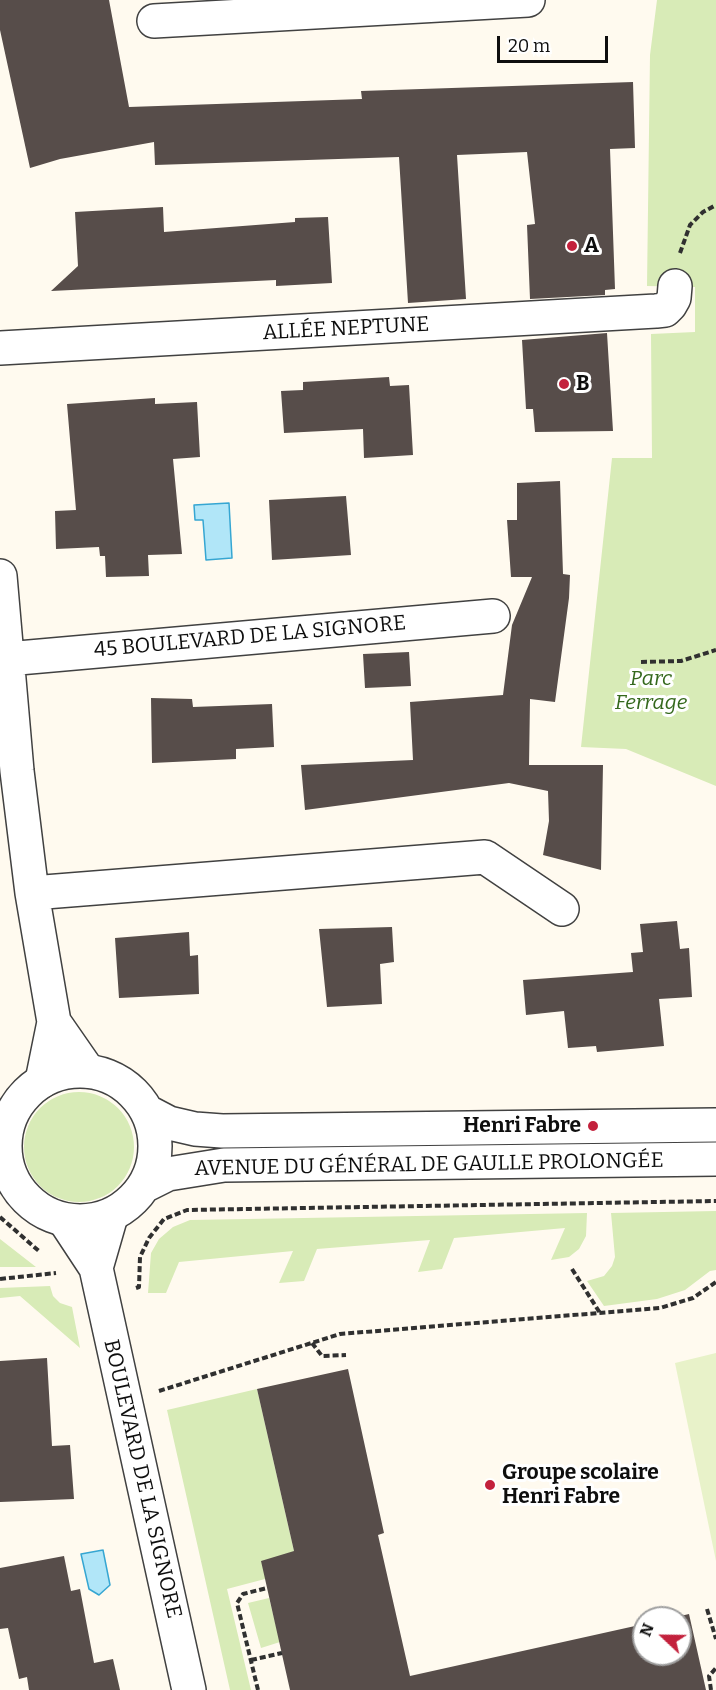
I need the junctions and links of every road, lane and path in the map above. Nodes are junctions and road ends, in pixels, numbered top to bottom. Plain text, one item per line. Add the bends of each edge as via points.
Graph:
1 (528, 0) edge
2 (154, 21) dead end
3 (716, 205) edge
4 (675, 286) joint
5 (0, 348) edge
6 (0, 576) edge
7 (494, 616) dead end
8 (716, 650) edge
9 (8, 659) junction
10 (641, 662) dead end
11 (9, 771) edge
12 (32, 893) junction
13 (562, 909) dead end
14 (54, 1022) junction
15 (88, 1071) junction
16 (42, 1081) junction
17 (148, 1112) junction
18 (6, 1116) edge
19 (716, 1125) edge
20 (716, 1159) edge
21 (6, 1176) edge
22 (146, 1185) junction
23 (716, 1201) edge
24 (111, 1216) junction
25 (65, 1221) junction
26 (96, 1268) junction
27 (572, 1269) dead end
28 (61, 1272) dead end
29 (0, 1279) edge
30 (716, 1282) edge
31 (133, 1289) dead end
32 (600, 1313) junction
33 (312, 1343) junction
34 (346, 1355) dead end
35 (158, 1391) dead end
36 (267, 1588) dead end
37 (707, 1609) dead end
38 (716, 1639) edge
39 (282, 1653) dead end
40 (251, 1660) junction
41 (716, 1668) edge
42 (189, 1690) edge
43 (258, 1690) edge
44 (711, 1690) edge

1 - 2 street
3 - 4 path via 690,225 682,244
4 - 5 street, ALLÉE NEPTUNE via 670,305 656,311
6 - 9 street
7 - 9 street, 45 BOULEVARD DE LA SIGNORE
8 - 10 path via 681,661
9 - 11 street
11 - 12 street
12 - 13 street via 485,857
12 - 14 street
14 - 15 street
14 - 16 street
15 - 16 street via 62,1072
15 - 17 street via 133,1091
16 - 18 street
17 - 19 street, AVENUE DU GÉNÉRAL DE GAULLE PROLONGÉE via 195,1129 222,1131
17 - 22 street via 156,1136 155,1161
18 - 21 street
20 - 22 street, AVENUE DU GÉNÉRAL DE GAULLE PROLONGÉE via 224,1165 168,1174
21 - 25 street via 34,1206
22 - 24 street via 131,1203
23 - 31 path via 187,1210 164,1219 149,1238 140,1257 140,1287
24 - 25 street via 88,1222
24 - 26 street, BOULEVARD DE LA SIGNORE
25 - 26 street, BOULEVARD DE LA SIGNORE
26 - 42 street, BOULEVARD DE LA SIGNORE
27 - 32 path
28 - 29 path
30 - 32 path via 693,1298 660,1308
32 - 33 path via 340,1334
33 - 34 path via 322,1356
33 - 35 path
36 - 40 path via 243,1594 237,1603
37 - 38 path
39 - 40 path
40 - 43 path
41 - 44 path via 709,1676

